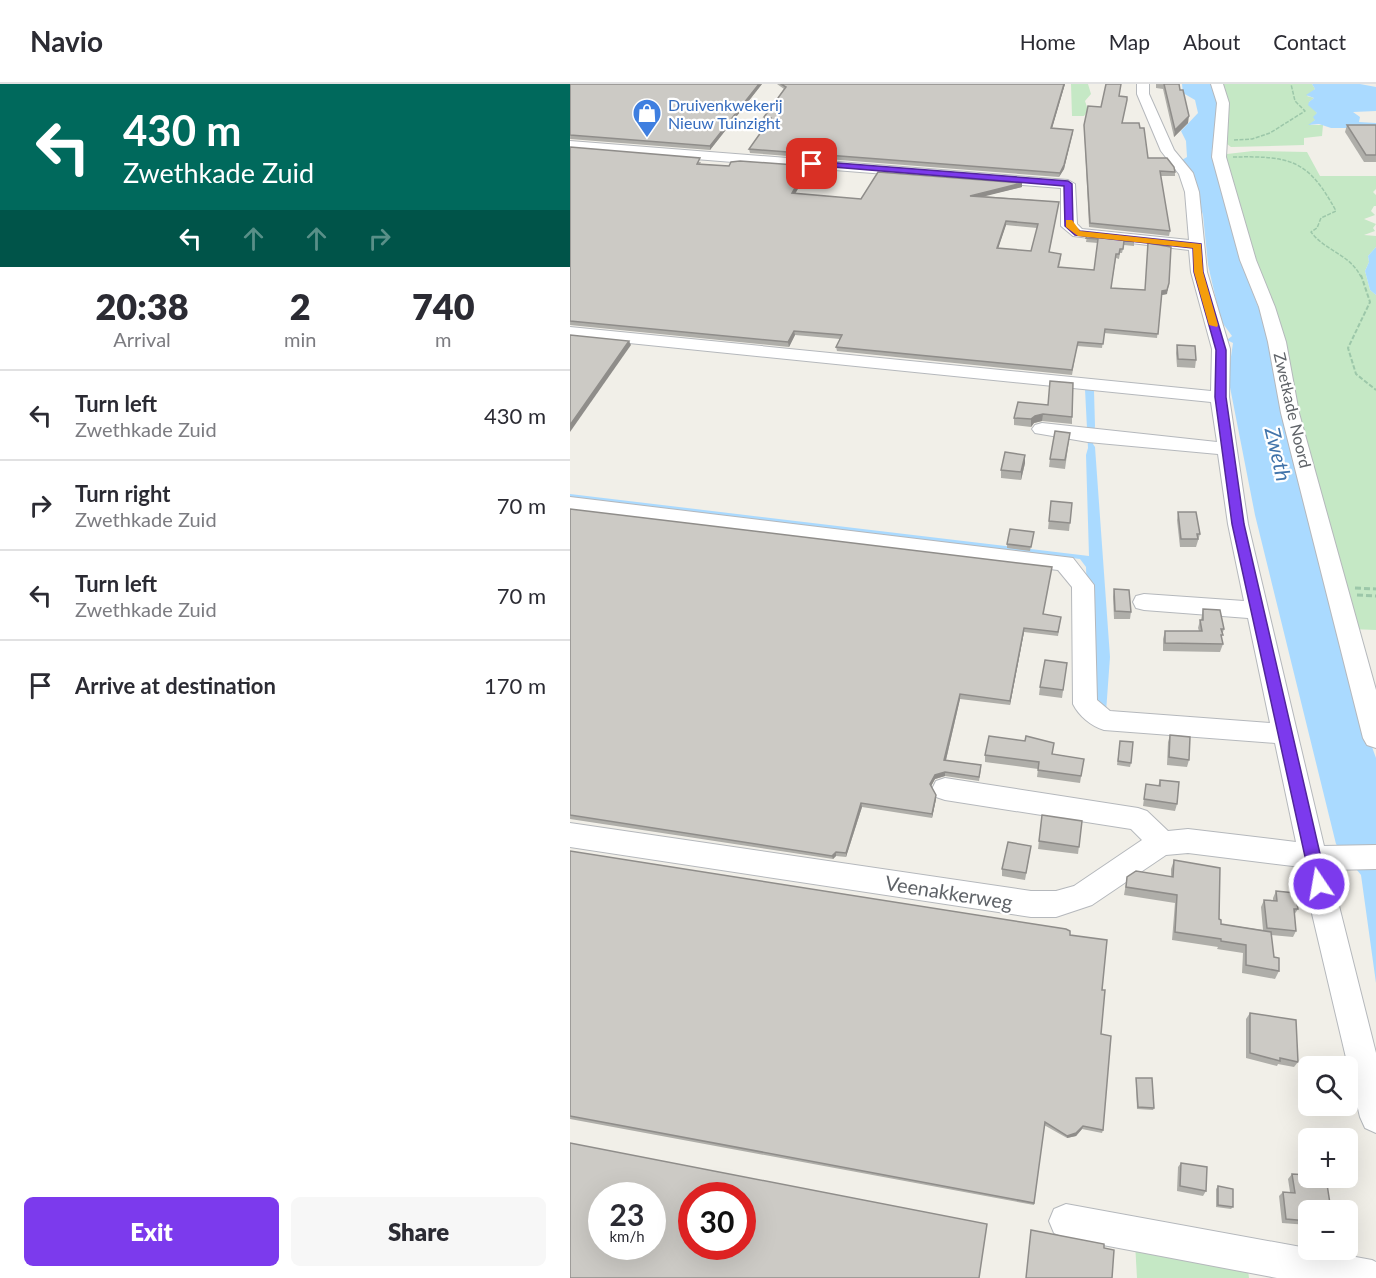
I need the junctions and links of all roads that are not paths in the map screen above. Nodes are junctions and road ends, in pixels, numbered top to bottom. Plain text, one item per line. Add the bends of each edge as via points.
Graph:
1 (1143, 84) edge
2 (1217, 84) edge
3 (570, 145) edge
4 (1197, 246) junction
5 (570, 332) edge
6 (1221, 397) junction
7 (1042, 429) dead end
8 (1228, 449) junction
9 (570, 504) edge
10 (1144, 602) dead end
11 (1256, 610) junction
12 (1367, 664) edge
13 (1285, 734) junction
14 (1376, 738) edge
15 (945, 789) dead end
16 (570, 835) edge
17 (1163, 843) junction
18 (1376, 857) edge
19 (1324, 858) junction
20 (1376, 1117) edge
21 (1066, 1221) dead end
22 (1372, 1278) edge

1 - 4 street via 1143,94 1168,151 1186,173 1192,192
2 - 12 street, Zwetkade Noord via 1223,103 1220,148 1248,260 1267,307 1290,413
3 - 4 street via 746,162 1068,184 1069,226 1078,233
4 - 6 street via 1199,272 1221,350
5 - 6 street
6 - 8 street
7 - 8 street
8 - 11 street
9 - 13 street via 1065,563 1083,585 1085,704 1104,720
10 - 11 street
11 - 13 street
12 - 14 street, Zwetkade Noord
13 - 19 street
15 - 17 street via 1138,819
16 - 17 street, Veenakkerweg via 1031,904 1056,904 1082,896
17 - 19 street via 1188,841
18 - 19 street
19 - 20 street
21 - 22 street

